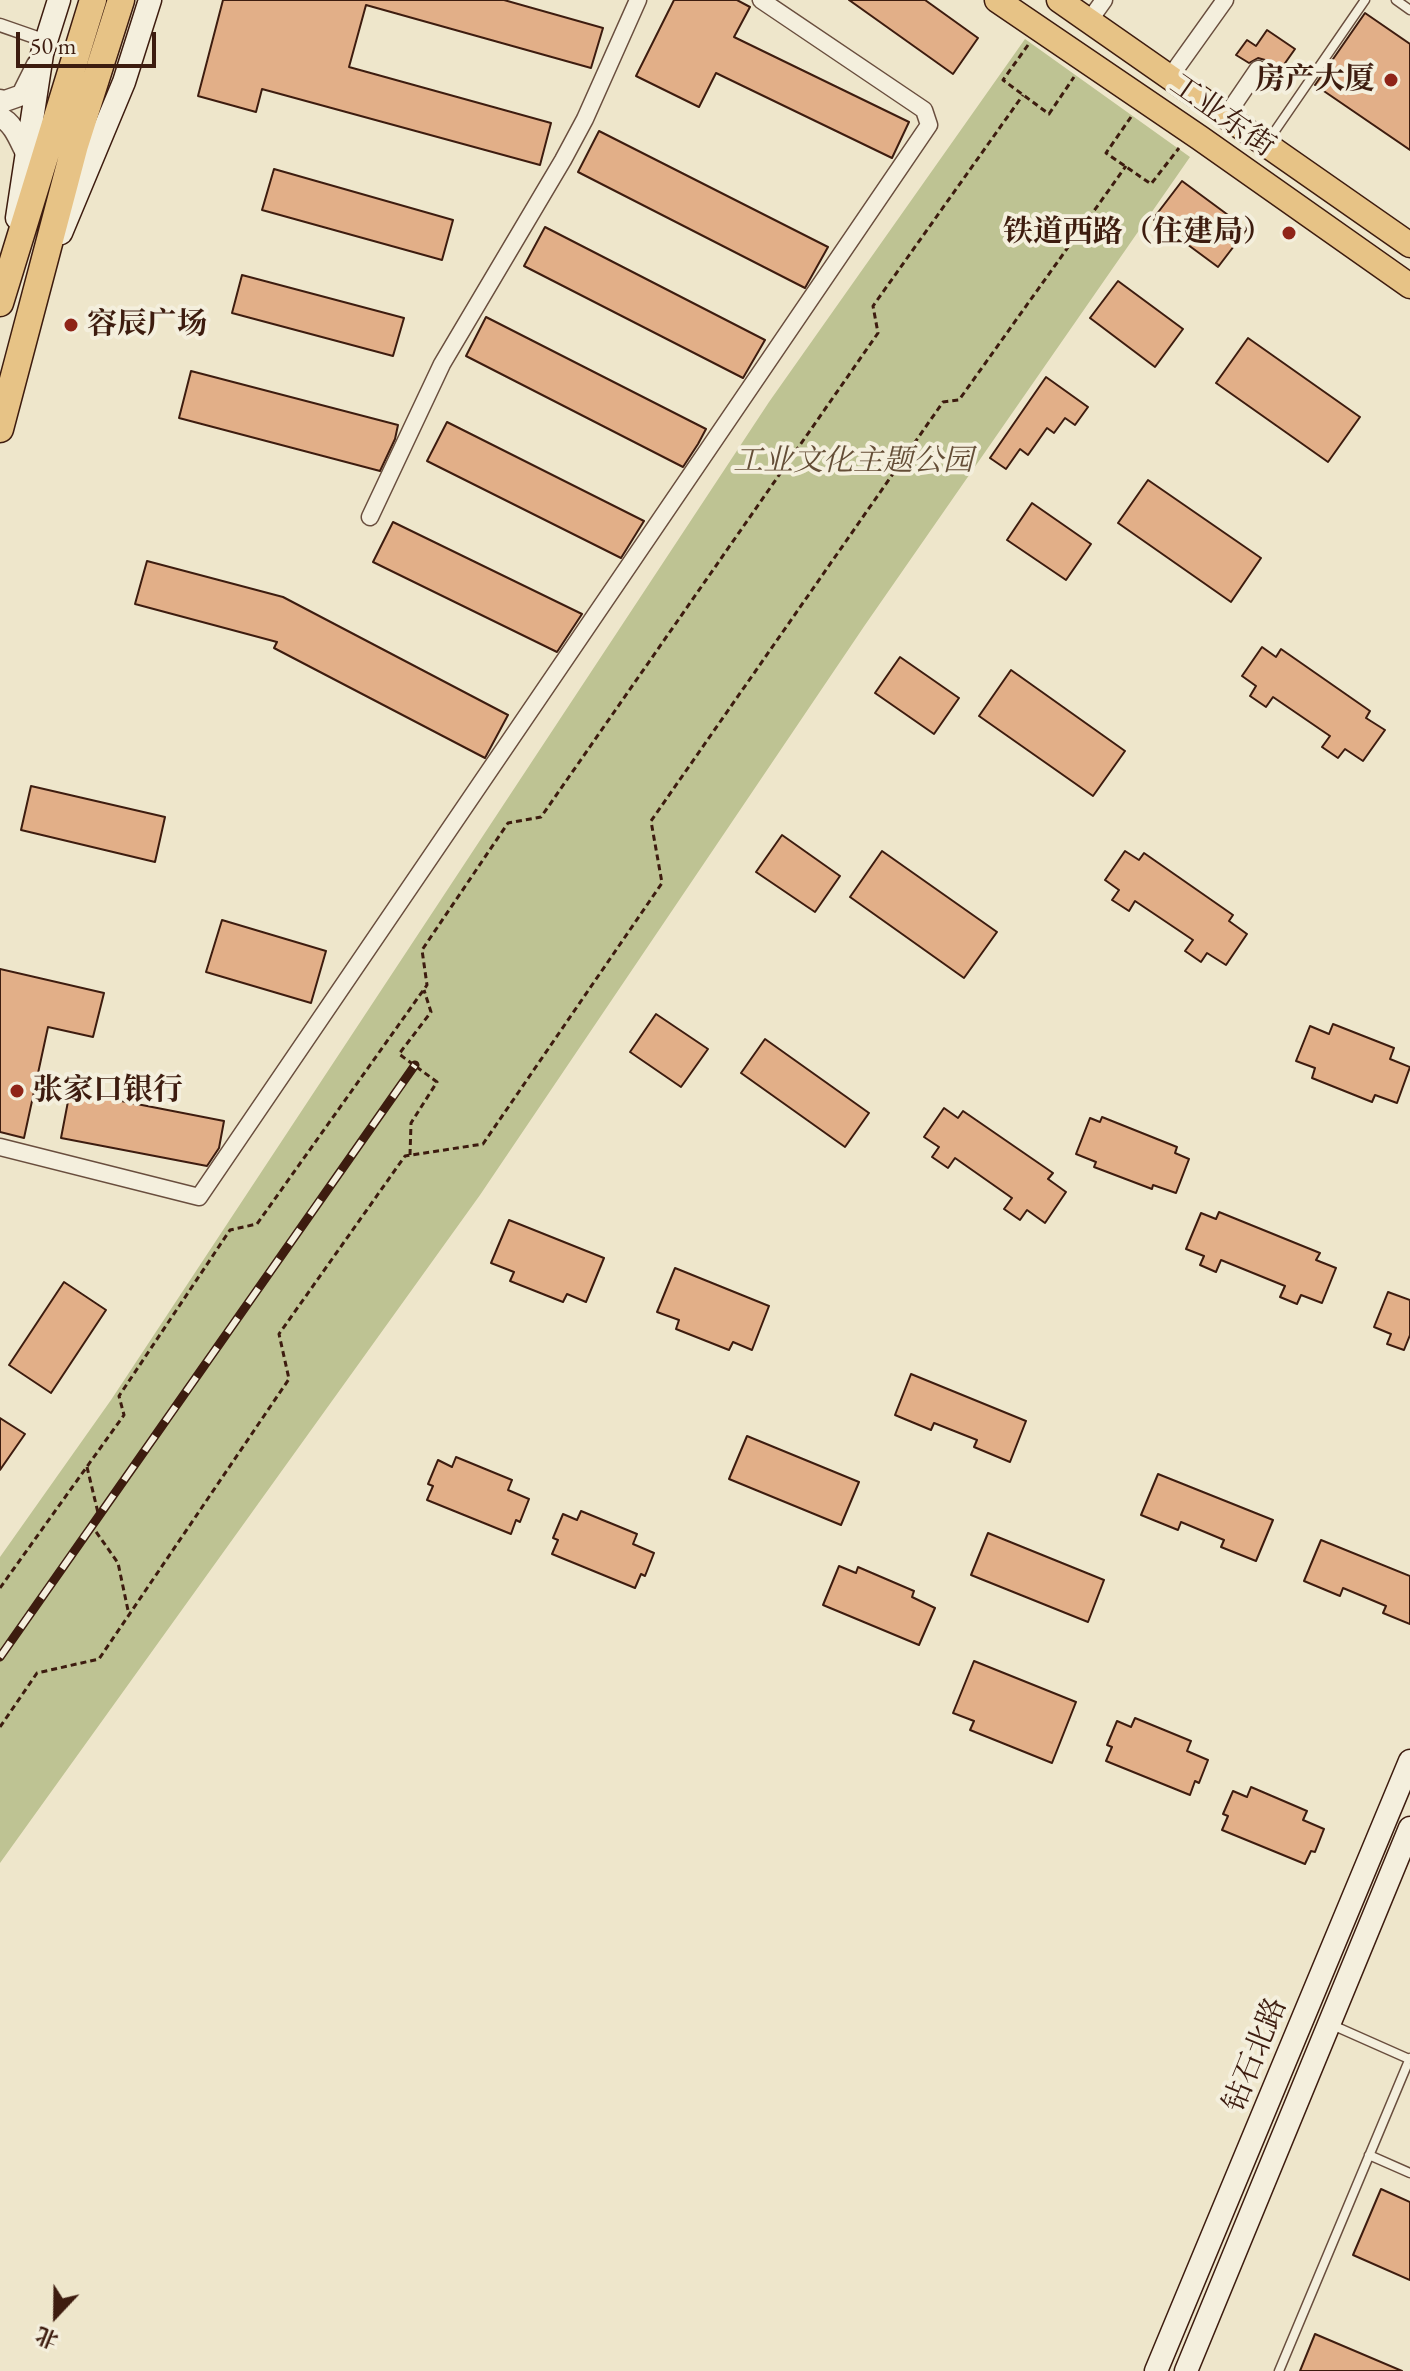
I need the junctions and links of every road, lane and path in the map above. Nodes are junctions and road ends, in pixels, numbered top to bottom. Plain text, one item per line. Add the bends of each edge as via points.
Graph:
1 (59, 0) edge
2 (93, 0) edge
3 (121, 0) edge
4 (150, 0) edge
5 (638, 0) edge
6 (761, 0) edge
7 (997, 0) edge
8 (1059, 0) edge
9 (1104, 0) edge
10 (1225, 0) edge
11 (1365, 0) edge
12 (1396, 0) edge
13 (1410, 10) edge
14 (1089, 21) junction
15 (0, 25) edge
16 (1039, 29) junction
17 (44, 48) junction
18 (1086, 61) junction
19 (1258, 69) dead end
20 (85, 71) junction
21 (1170, 77) junction
22 (1023, 95) junction
23 (1143, 99) junction
24 (0, 100) edge
25 (1226, 116) junction
26 (0, 117) edge
27 (1191, 132) junction
28 (1266, 144) junction
29 (27, 155) junction
30 (1126, 166) junction
31 (1410, 245) edge
32 (1410, 286) edge
33 (38, 290) junction
34 (4, 291) edge
35 (0, 429) edge
36 (370, 517) dead end
37 (424, 990) junction
38 (0, 1147) edge
39 (410, 1155) junction
40 (87, 1467) junction
41 (0, 1588) edge
42 (129, 1615) junction
43 (0, 1727) edge
44 (1410, 1761) edge
45 (1410, 1828) edge
46 (1328, 2023) junction
47 (1410, 2059) edge
48 (1369, 2155) junction
49 (1410, 2173) edge
50 (1156, 2371) edge
51 (1186, 2371) edge
52 (1279, 2371) edge

1 - 17 main road
2 - 20 highway
3 - 20 highway
4 - 33 main road via 124,82
5 - 36 street via 585,119 442,364
6 - 38 street via 924,110 929,125 199,1197
7 - 16 main road, 工业东街
8 - 14 main road, 工业东街
9 - 14 street
10 - 21 street
11 - 28 lane
12 - 13 lane
14 - 21 main road, 工业东街
15 - 17 street
16 - 18 main road, 工业东街
16 - 22 path via 1003,80
17 - 24 street via 22,95
17 - 29 main road
18 - 22 path via 1049,114
18 - 23 main road, 工业东街
19 - 25 street
20 - 33 highway via 75,145
20 - 34 highway
21 - 25 main road, 工业东街
22 - 37 path via 873,306 878,333 541,817 508,823 422,950
23 - 27 main road, 工业东街
23 - 30 path via 1106,153
25 - 28 main road, 工业东街
26 - 29 street
27 - 30 path via 1151,184
27 - 32 main road, 工业东街
28 - 31 main road, 工业东街
29 - 34 main road
30 - 39 path via 959,400 943,402 651,821 662,883 483,1144
33 - 35 highway
37 - 39 path via 431,1012 399,1054 437,1082 411,1123
37 - 40 path via 257,1224 230,1230 119,1396 124,1415
39 - 42 path via 279,1334 289,1379
40 - 41 path
40 - 42 path via 99,1517 92,1526 118,1563
42 - 43 path via 99,1659 37,1673
44 - 50 main road, 钻石北路
45 - 46 main road, 钻石北路
46 - 47 lane
46 - 51 main road, 钻石北路
47 - 48 lane
48 - 49 lane
48 - 52 lane

